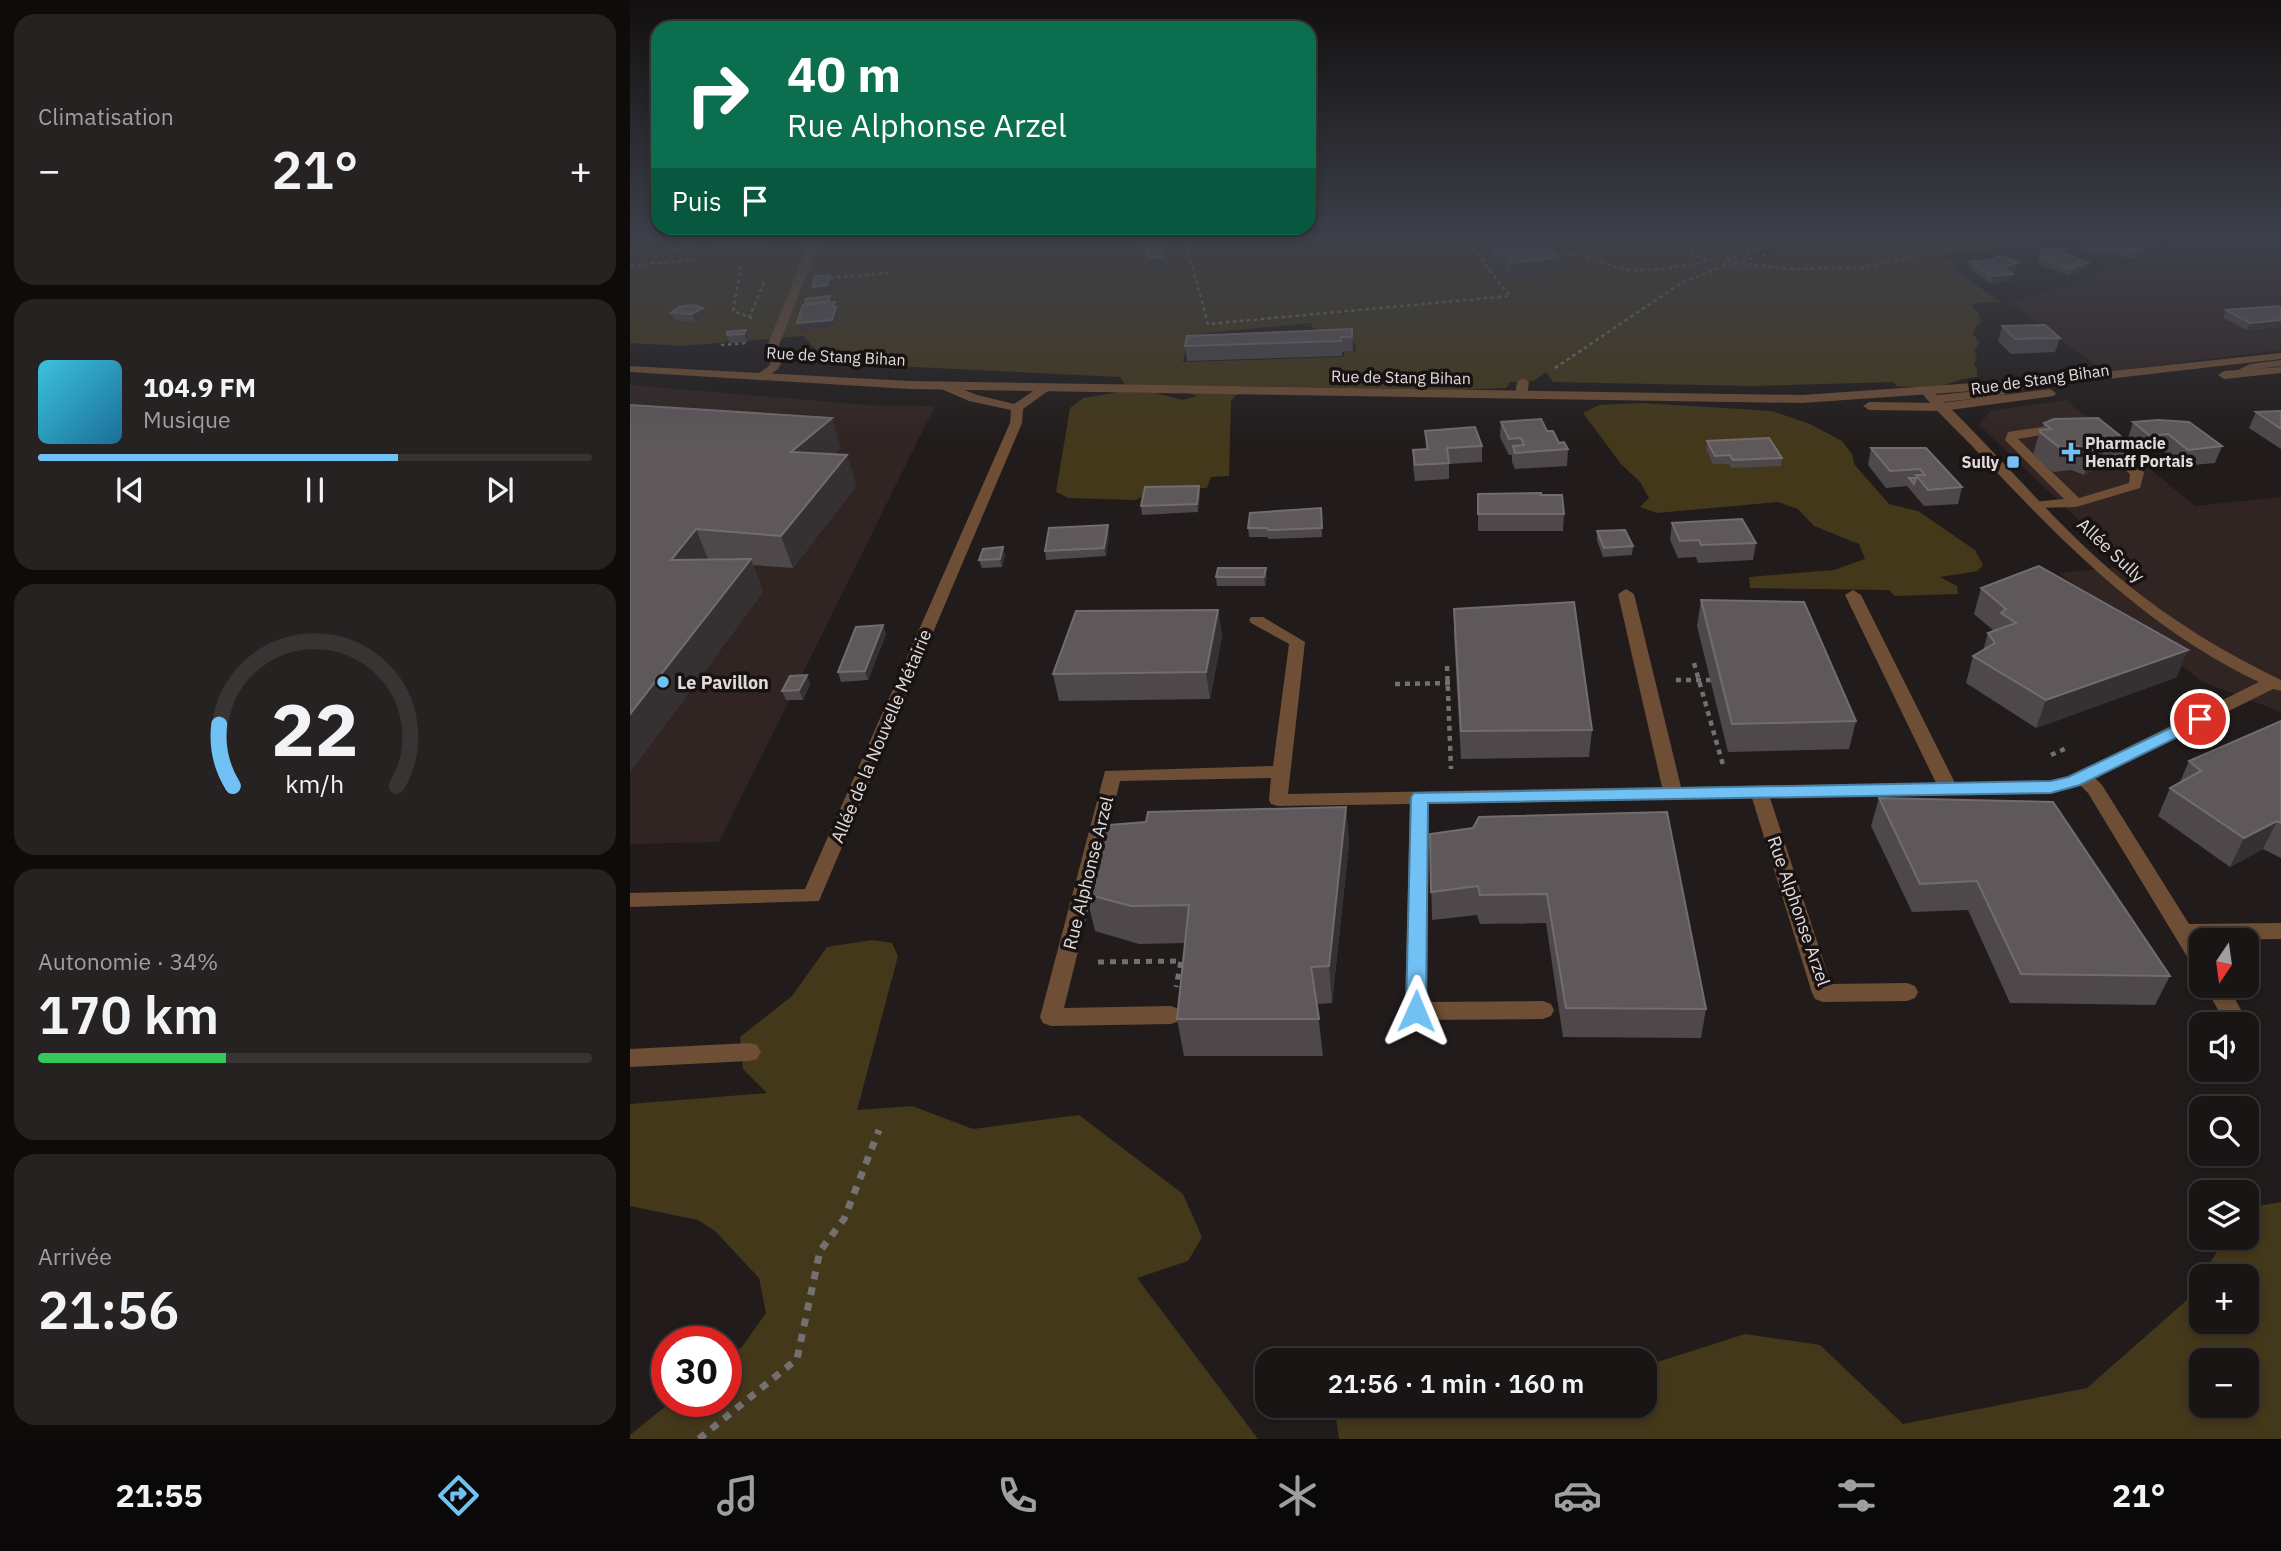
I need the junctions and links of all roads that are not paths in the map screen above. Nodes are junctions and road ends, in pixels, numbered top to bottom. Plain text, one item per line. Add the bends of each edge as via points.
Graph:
1 (790, 307) edge
2 (2281, 356) edge
3 (630, 359) edge
4 (2281, 363) edge
5 (773, 368) junction
6 (630, 369) edge
7 (2281, 370) edge
8 (2236, 374) junction
9 (760, 377) junction
10 (943, 385) junction
11 (999, 385) junction
12 (1049, 386) junction
13 (1802, 399) junction
14 (1934, 399) junction
15 (1016, 408) junction
16 (2072, 430) edge
17 (2094, 438) edge
18 (2076, 503) junction
19 (2038, 505) junction
20 (1626, 594) dead end
21 (1853, 595) dead end
22 (1257, 620) dead end
23 (2277, 684) edge
24 (1282, 772) junction
25 (2082, 777) junction
26 (1949, 790) junction
27 (1759, 792) junction
28 (1673, 793) junction
29 (1420, 797) junction
30 (630, 900) edge
31 (2281, 931) edge
32 (2183, 932) junction
33 (2189, 941) edge
34 (1907, 992) dead end
35 (1543, 1010) dead end
36 (1171, 1015) road end
37 (749, 1052) dead end
38 (630, 1058) edge

1 - 5 street via 771,351 779,358
2 - 14 street, Rue de Stang Bihan via 2026,384 1999,392
3 - 5 street, Rue de Stang Bihan
4 - 8 street
5 - 9 street
5 - 11 street, Rue de Stang Bihan
6 - 9 street, Rue de Stang Bihan
7 - 8 street, Rue de Stang Bihan
8 - 14 street, Rue de Stang Bihan
9 - 10 street, Rue de Stang Bihan
10 - 11 street, Rue de Stang Bihan
10 - 15 street
11 - 12 street, Rue de Stang Bihan
12 - 13 street, Rue de Stang Bihan via 1522,388 1541,395
12 - 15 street
13 - 14 street, Rue de Stang Bihan
13 - 14 street, Rue de Stang Bihan via 1882,407
14 - 19 street, Allée Sully
15 - 30 street, Allée de la Nouvelle Métairie via 1016,423 812,896
16 - 18 street via 2030,431 2013,435 2011,440
17 - 18 street via 2137,473 2137,480 2128,489
18 - 19 street
19 - 23 street, Allée Sully via 2096,566 2153,612 2189,638
20 - 28 street
21 - 26 street
22 - 24 street via 1297,642
23 - 25 street
24 - 29 street via 1278,800
24 - 36 street, Rue Alphonse Arzel via 1112,775 1051,1017
25 - 26 street via 2051,787
25 - 32 street via 2095,789
26 - 27 street
27 - 28 street
27 - 34 street, Rue Alphonse Arzel via 1823,993
28 - 29 street
29 - 35 street via 1416,1011
31 - 32 street
32 - 33 street
37 - 38 street

